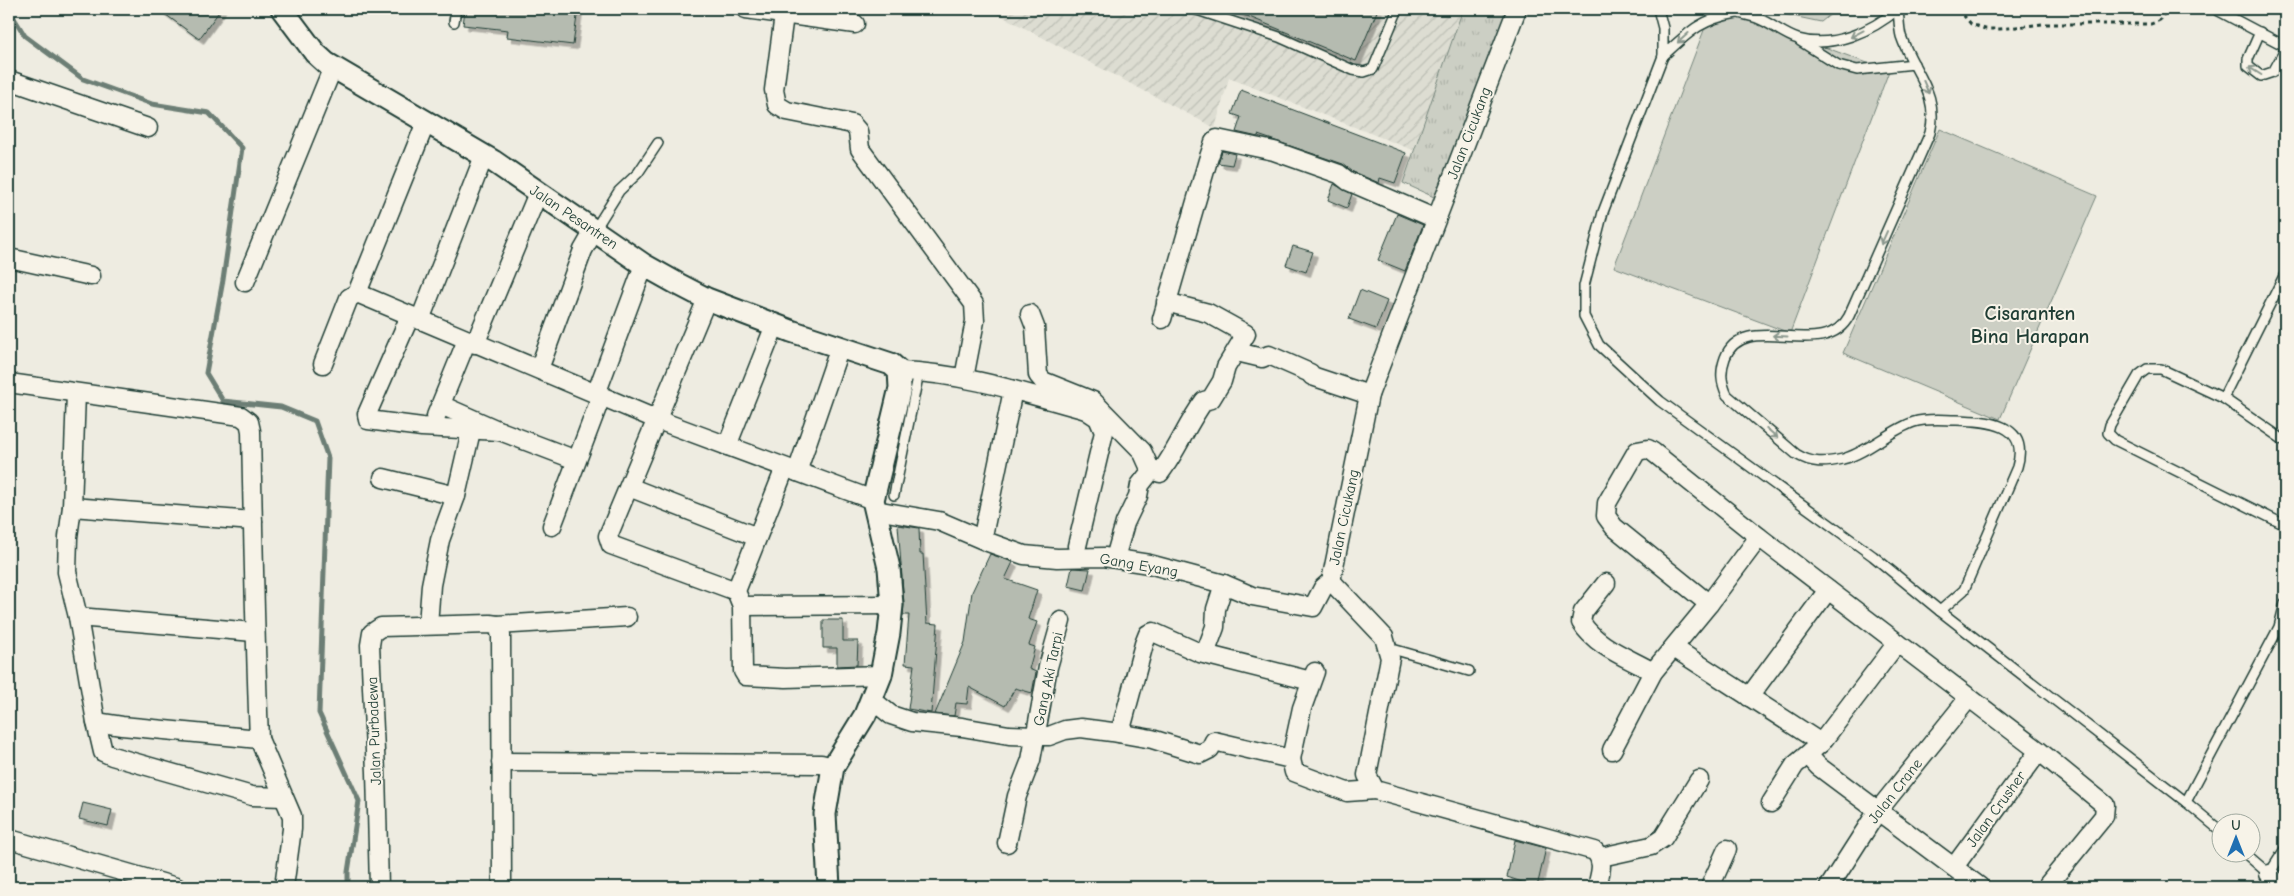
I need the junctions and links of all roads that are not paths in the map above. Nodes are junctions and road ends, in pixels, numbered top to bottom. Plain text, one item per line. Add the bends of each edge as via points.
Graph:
1 (282, 9) edge
2 (456, 9) edge
3 (746, 9) edge
4 (1194, 9) edge
5 (1398, 9) edge
6 (1517, 9) edge
7 (1658, 9) edge
8 (1727, 9) edge
9 (1898, 9) edge
10 (2216, 9) edge
11 (1737, 13) junction
12 (784, 15) junction
13 (454, 22) dead end
14 (855, 24) dead end
15 (2260, 32) junction
16 (1797, 39) junction
17 (2285, 48) edge
18 (1663, 56) junction
19 (1914, 64) junction
20 (333, 67) junction
21 (9, 80) edge
22 (148, 128) dead end
23 (424, 128) junction
24 (658, 143) dead end
25 (484, 156) junction
26 (538, 193) junction
27 (1436, 219) junction
28 (594, 231) junction
29 (9, 258) edge
30 (644, 265) junction
31 (2285, 274) edge
32 (91, 276) dead end
33 (245, 282) dead end
34 (356, 292) junction
35 (707, 299) junction
36 (1030, 314) dead end
37 (415, 318) junction
38 (774, 325) junction
39 (471, 342) junction
40 (840, 347) junction
41 (1237, 352) junction
42 (323, 364) dead end
43 (539, 369) junction
44 (909, 372) junction
45 (964, 378) junction
46 (9, 383) edge
47 (1013, 390) junction
48 (76, 393) junction
49 (1369, 395) junction
50 (598, 396) junction
51 (2223, 398) junction
52 (440, 406) junction
53 (658, 420) junction
54 (431, 428) junction
55 (470, 432) junction
56 (500, 432) junction
57 (2285, 441) edge
58 (727, 446) junction
59 (576, 460) junction
60 (791, 470) junction
61 (1151, 471) junction
62 (383, 478) dead end
63 (629, 487) junction
64 (894, 495) dead end
65 (456, 496) junction
66 (874, 505) junction
67 (72, 507) junction
68 (253, 521) junction
69 (2285, 525) edge
70 (552, 526) dead end
71 (984, 531) dead end
72 (757, 537) junction
73 (1759, 537) junction
74 (1077, 546) dead end
75 (1115, 558) junction
76 (1331, 581) junction
77 (1606, 582) dead end
78 (1224, 584) junction
79 (1828, 590) junction
80 (739, 599) junction
81 (2285, 603) edge
82 (1709, 604) junction
83 (892, 605) junction
84 (1940, 611) junction
85 (78, 617) junction
86 (627, 618) dead end
87 (1061, 621) dead end
88 (428, 625) junction
89 (497, 625) junction
90 (254, 632) junction
91 (1897, 643) junction
92 (1389, 648) junction
93 (1674, 648) junction
94 (1205, 654) junction
95 (1469, 671) dead end
96 (1654, 672) junction
97 (881, 675) junction
98 (1749, 697) junction
99 (872, 699) junction
100 (1968, 699) junction
101 (96, 722) junction
102 (1120, 733) junction
103 (1036, 736) junction
104 (259, 739) junction
105 (1822, 743) junction
106 (1612, 750) dead end
107 (2038, 751) junction
108 (1808, 755) junction
109 (1291, 759) junction
110 (501, 762) junction
111 (832, 766) junction
112 (1699, 780) dead end
113 (1375, 790) junction
114 (283, 797) junction
115 (2186, 802) junction
116 (1771, 803) dead end
117 (1878, 812) junction
118 (2212, 824) edge
119 (13, 840) dead end
120 (1007, 843) dead end
121 (1727, 849) dead end
122 (2285, 849) edge
123 (1601, 857) junction
124 (2258, 864) edge
125 (1954, 867) junction
126 (2270, 874) junction
127 (176, 887) edge
128 (284, 887) edge
129 (378, 887) edge
130 (502, 887) edge
131 (829, 887) edge
132 (1596, 887) edge
133 (1710, 887) edge
134 (1829, 887) edge
135 (1980, 887) edge
136 (2046, 887) edge
137 (2282, 887) edge

1 - 20 street, Jalan Pesantren via 315,53
2 - 13 lane
3 - 12 street
4 - 5 lane via 1279,37 1364,72 1373,69
6 - 27 street, Jalan Cicukang
7 - 18 lane via 1663,28
8 - 11 lane
9 -> 16 lane via 1849,38 1819,42
9 - 19 lane via 1901,35
10 - 15 lane
11 - 16 lane via 1758,18
11 -> 18 lane via 1703,22
12 - 14 street
12 - 45 street via 774,90 777,105 787,111 852,124 858,131 860,149 974,304 975,321
15 - 17 lane
17 -> 15 lane via 2273,72 2261,76 2248,66 2248,58
16 - 19 lane via 1838,66 1857,70
18 - 84 lane via 1603,212 1584,286 1584,316 1599,345 1660,401 1873,556
19 -> 84 lane via 1928,90 1934,119 1845,324 1815,338 1766,335 1751,336 1736,343 1727,353 1721,382 1727,395 1808,461 1846,458 1916,422 1992,422 2004,426 2012,434 2019,444 2018,467 1964,590
20 - 23 street, Jalan Pesantren
20 - 33 street
21 - 22 street
23 - 25 street, Jalan Pesantren
23 - 34 street
24 - 28 lane via 638,173 619,190
25 - 26 street, Jalan Pesantren
25 - 37 street
26 - 28 street, Jalan Pesantren
26 - 39 street
27 - 41 street via 1348,181 1339,174 1274,151 1217,139 1164,311 1208,313 1246,334
27 - 49 street, Jalan Cicukang
28 - 30 street, Jalan Pesantren
28 - 43 street via 583,250
29 - 32 street
30 - 35 street, Jalan Pesantren
30 - 50 street
31 - 51 lane
34 - 37 street, Gang Eyang
34 - 42 street via 349,298
35 - 38 street, Jalan Pesantren
35 - 53 street
36 - 61 street via 1035,327 1038,374 1043,382 1093,400 1142,451
37 - 39 street, Gang Eyang
37 - 54 street via 367,418
38 - 40 street, Jalan Pesantren
38 - 58 street
39 - 43 street, Gang Eyang
39 - 52 street
40 - 44 street, Jalan Pesantren
40 - 60 street
41 - 49 street via 1262,358 1269,355 1310,372 1312,376
41 - 61 street via 1211,399 1204,400 1189,421 1168,462 1160,473
43 - 50 street, Gang Eyang
44 - 45 street
44 - 64 lane
44 - 66 street via 900,388
45 - 47 street
46 - 48 street
47 - 71 street
47 - 74 street via 1086,410 1098,418 1104,432
48 - 67 street
48 - 68 street via 240,416 249,422
49 - 76 street, Jalan Cicukang
50 - 53 street, Gang Eyang
50 - 59 street
51 - 57 lane
51 - 69 lane via 2161,369 2147,369 2139,374 2108,433 2115,440
52 - 54 street
52 - 56 street
53 - 58 street, Gang Eyang
53 - 63 street
54 - 55 street
55 - 56 street
55 - 65 street
56 - 59 street
58 - 60 street, Gang Eyang
59 - 70 street
60 - 66 street, Gang Eyang
60 - 72 street
61 - 75 street via 1140,485
62 - 65 street
63 - 72 street
63 - 80 street via 608,536 611,545
65 - 88 street via 440,540 431,585
66 - 75 street, Gang Eyang via 939,521 1024,554 1057,558
66 - 83 street via 889,568
67 - 68 street
67 - 85 street via 67,572
68 - 90 street
72 - 80 street
73 - 79 street
73 - 82 street
73 - 82 street via 1653,452 1648,449 1637,451 1607,503 1606,516 1614,527
75 - 78 street, Gang Eyang
76 - 78 street, Gang Eyang via 1323,588 1313,607 1252,596
76 - 92 street, Jalan Cicukang via 1384,636
77 - 96 street via 1583,612 1581,622 1598,642
78 - 94 street via 1216,608 1215,627
79 - 91 street
79 - 98 street
80 - 83 street
80 - 97 street via 743,671 746,676
81 - 115 lane via 2279,627
82 - 93 street
83 - 97 street
84 - 115 lane
85 - 90 street
85 - 101 street
86 - 89 street
87 - 103 street, Gang Aki Tarpi via 1048,667
88 - 89 street
88 - 129 street, Jalan Purbadewa via 381,627 372,633
89 - 110 street via 501,635
90 - 104 street
91 - 100 street
91 - 105 street
92 - 95 lane
92 - 113 street via 1390,658 1367,775
93 - 96 street
93 - 98 street
94 - 102 street via 1153,632 1148,634
94 - 109 street via 1313,677 1300,714
96 - 106 street
97 - 99 street
98 - 105 street
99 - 103 street via 891,715 912,722
99 - 111 street
100 - 107 street
100 - 117 street, Jalan Crane
101 - 104 street
101 - 114 street via 103,752 112,756 252,796
102 - 103 street via 1081,728
102 - 109 street via 1200,754 1210,750 1214,741
103 - 120 street, Gang Aki Tarpi via 1017,796
104 - 114 street
105 - 108 street
107 - 125 street, Jalan Crusher
107 - 136 street via 2106,805 2104,816
108 - 116 street via 1795,765
108 - 117 street
109 - 113 street via 1294,772 1310,780 1347,792
110 - 111 street
110 - 130 street
111 - 131 street via 825,814
112 - 123 street via 1663,838 1651,846
113 - 123 street via 1596,851
114 - 128 street via 292,816
115 - 118 lane
117 - 125 street
117 - 134 street, Jalan Crane
119 - 127 street
121 - 133 street
122 - 126 lane
123 - 132 street
124 - 126 lane
125 - 135 street
126 - 137 street

